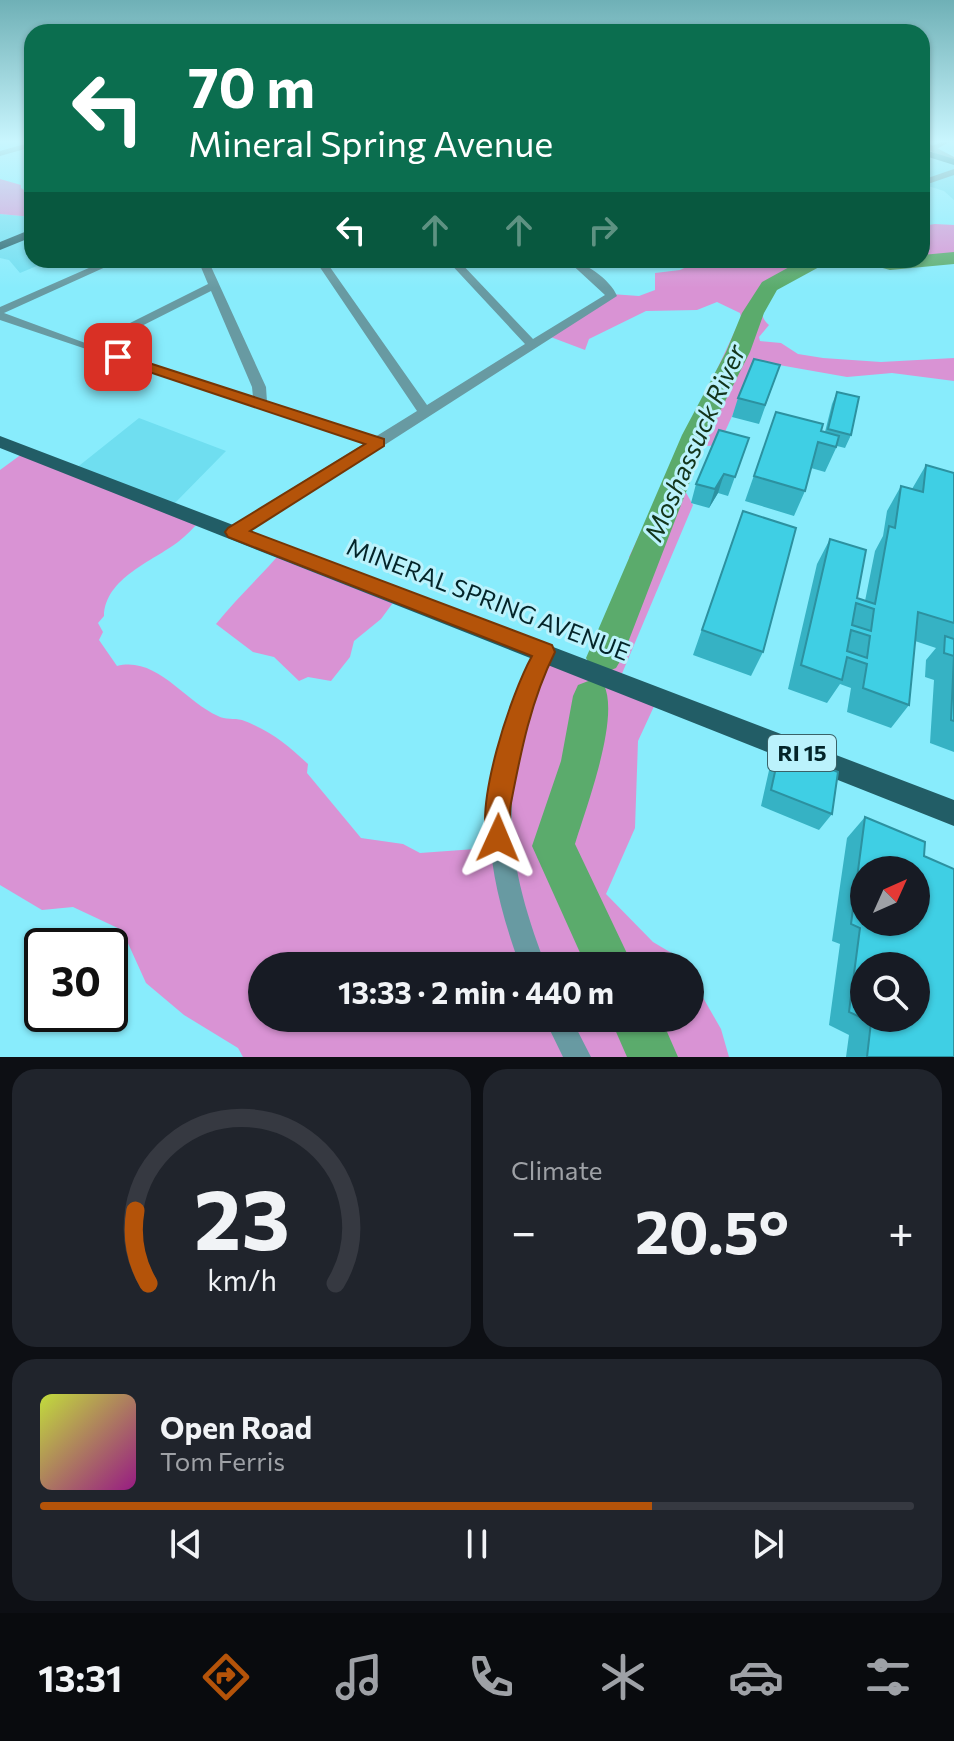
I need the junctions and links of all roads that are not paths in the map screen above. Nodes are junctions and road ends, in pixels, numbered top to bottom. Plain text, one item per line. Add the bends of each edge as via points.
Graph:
1 (24, 236) edge
2 (0, 246) edge
3 (99, 268) edge
4 (207, 268) edge
5 (325, 268) edge
6 (460, 268) edge
7 (582, 268) edge
8 (215, 285) junction
9 (0, 314) edge
10 (532, 345) junction
11 (89, 348) junction
12 (260, 402) junction
13 (425, 413) junction
14 (0, 442) edge
15 (378, 443) junction
16 (234, 532) junction
17 (545, 652) junction
18 (954, 813) edge
19 (527, 952) edge
20 (565, 1032) edge
21 (578, 1057) edge

1 - 2 main road
3 - 9 street
4 - 8 street
5 - 13 street
6 - 10 street
7 - 10 street via 611,296
8 - 11 street
8 - 12 street via 259,387
9 - 11 street
10 - 13 street
11 - 12 street
12 - 15 street
13 - 15 street
14 - 16 main road, MINERAL SPRING AVENUE / RI 15
15 - 16 street
16 - 17 main road, MINERAL SPRING AVENUE / RI 15
17 - 18 main road, MINERAL SPRING AVENUE / RI 15
17 - 19 street via 512,737 497,811 507,891
20 - 21 street

